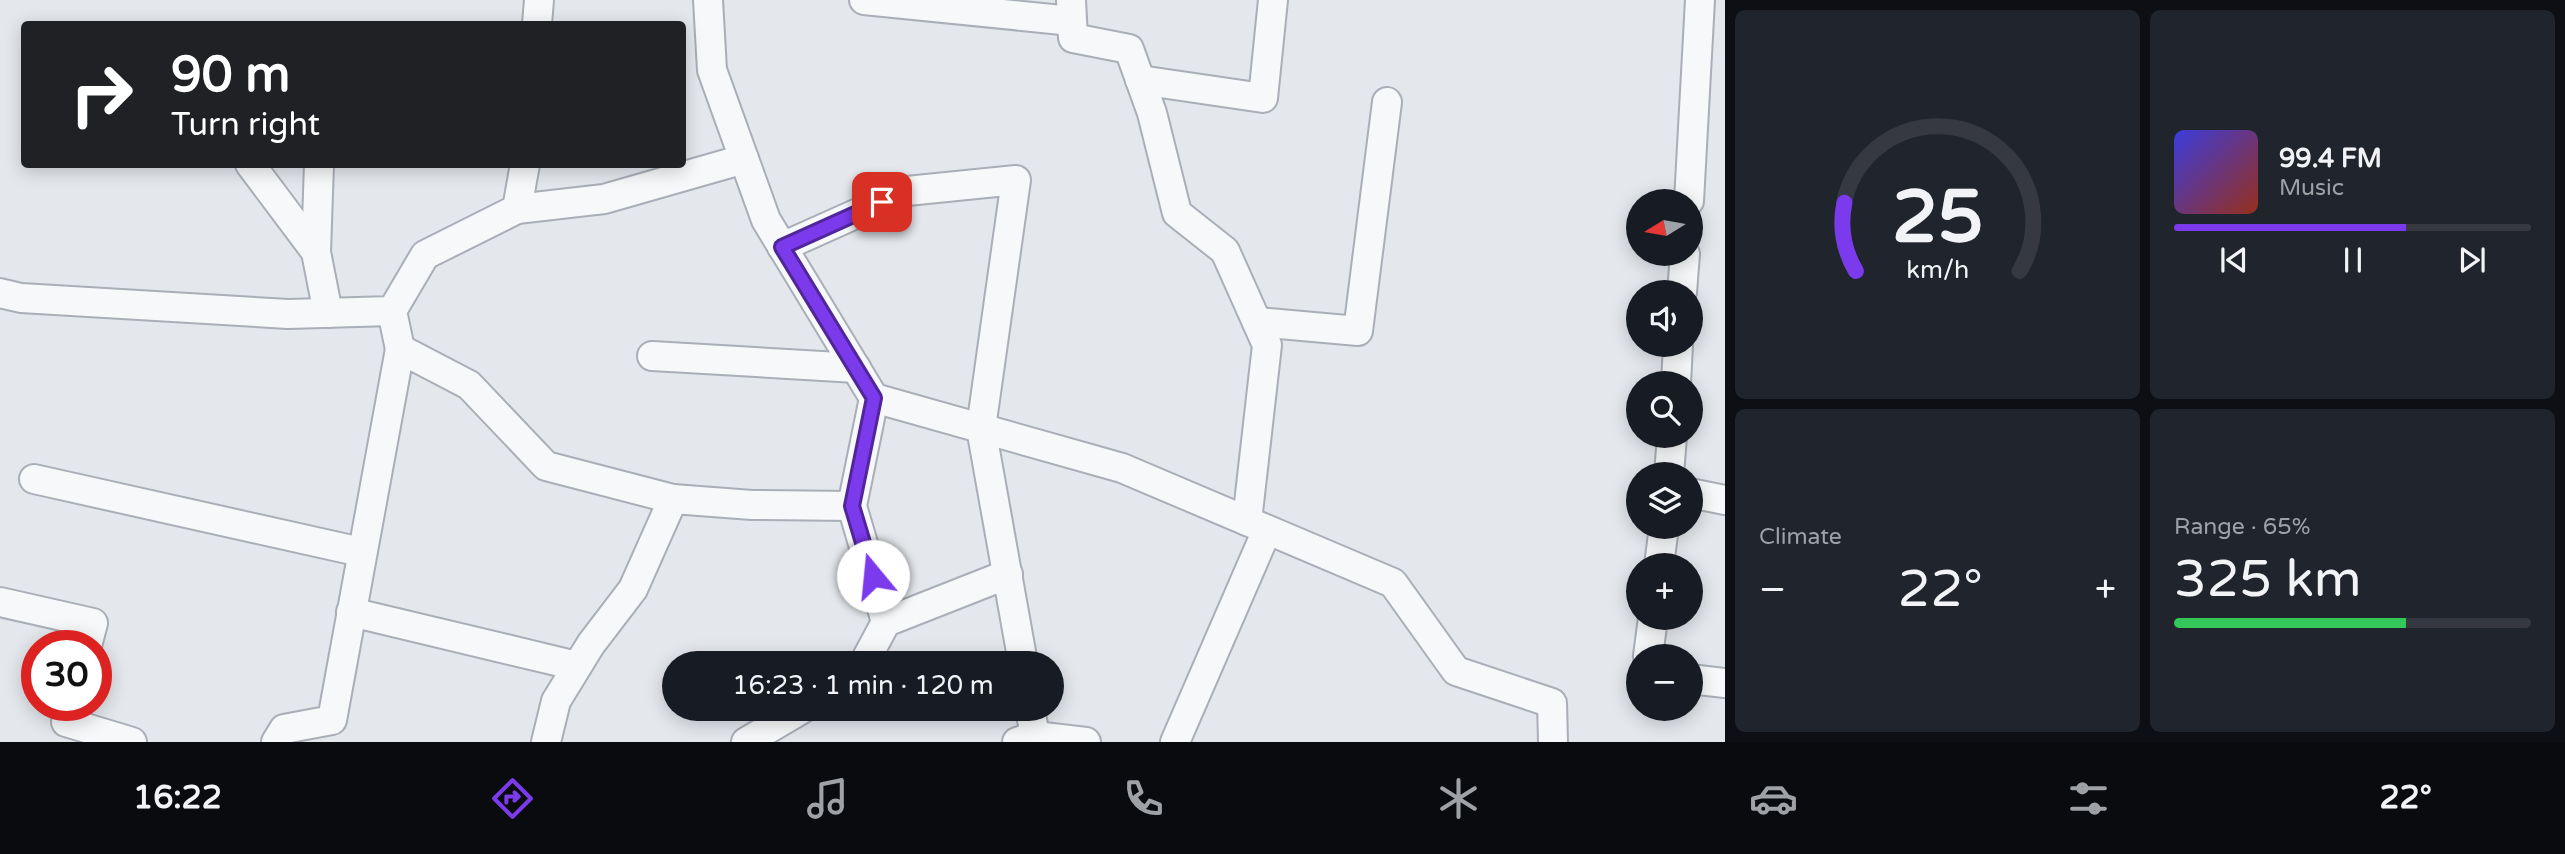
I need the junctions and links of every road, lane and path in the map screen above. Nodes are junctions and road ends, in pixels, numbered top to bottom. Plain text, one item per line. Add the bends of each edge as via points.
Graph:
1 (538, 0) edge
2 (708, 0) edge
3 (864, 0) edge
4 (1273, 0) edge
5 (1700, 0) edge
6 (1072, 11) edge
7 (537, 21) edge
8 (1140, 80) junction
9 (1387, 102) dead end
10 (744, 159) junction
11 (253, 168) edge
12 (319, 168) edge
13 (524, 168) edge
14 (1690, 189) edge
15 (517, 209) junction
16 (782, 247) junction
17 (316, 252) junction
18 (0, 293) edge
19 (393, 311) junction
20 (328, 313) junction
21 (1257, 322) junction
22 (400, 349) junction
23 (652, 356) dead end
24 (856, 368) junction
25 (874, 398) junction
26 (981, 428) junction
27 (34, 479) dead end
28 (1703, 496) edge
29 (673, 499) junction
30 (1725, 500) edge
31 (852, 506) junction
32 (1257, 526) junction
33 (361, 552) junction
34 (1008, 574) junction
35 (0, 602) edge
36 (351, 612) junction
37 (886, 622) junction
38 (91, 630) edge
39 (870, 651) edge
40 (1021, 651) edge
41 (577, 666) junction
42 (1703, 680) edge
43 (1725, 683) edge
44 (66, 721) edge
45 (782, 721) edge
46 (1027, 729) edge
47 (123, 741) edge
48 (276, 742) edge
49 (546, 742) edge
50 (746, 742) edge
51 (1086, 742) edge
52 (1175, 742) edge
53 (1553, 742) edge

1 - 7 street
2 - 10 street via 712,70
3 - 6 street
4 - 8 street via 1263,98
5 - 14 street
6 - 8 street via 1073,38 1129,49
8 - 21 street via 1177,213 1225,251
9 - 21 street via 1358,331
10 - 15 street via 604,199
10 - 16 street via 766,220
11 - 17 street
12 - 17 street
13 - 15 street
15 - 19 street via 425,255
16 - 24 street
16 - 26 street via 907,191 1016,180
17 - 20 street
18 - 20 street via 21,298
19 - 20 street
19 - 22 street
21 - 32 street via 1267,345
22 - 29 street via 469,385 546,466
22 - 33 street
23 - 24 street
24 - 25 street
25 - 26 street
25 - 31 street
26 - 32 street via 1122,468
26 - 34 street
27 - 33 street
28 - 30 street
29 - 31 street
29 - 41 street via 634,589
31 - 37 street
32 - 52 street
32 - 53 street via 1393,583 1456,671 1552,703
33 - 36 street
34 - 37 street
34 - 40 street
35 - 38 street via 93,623
36 - 41 street
36 - 48 street via 332,720 284,729
37 - 39 street
41 - 49 street via 556,701
42 - 43 street
44 - 47 street
45 - 50 street
46 - 51 street

